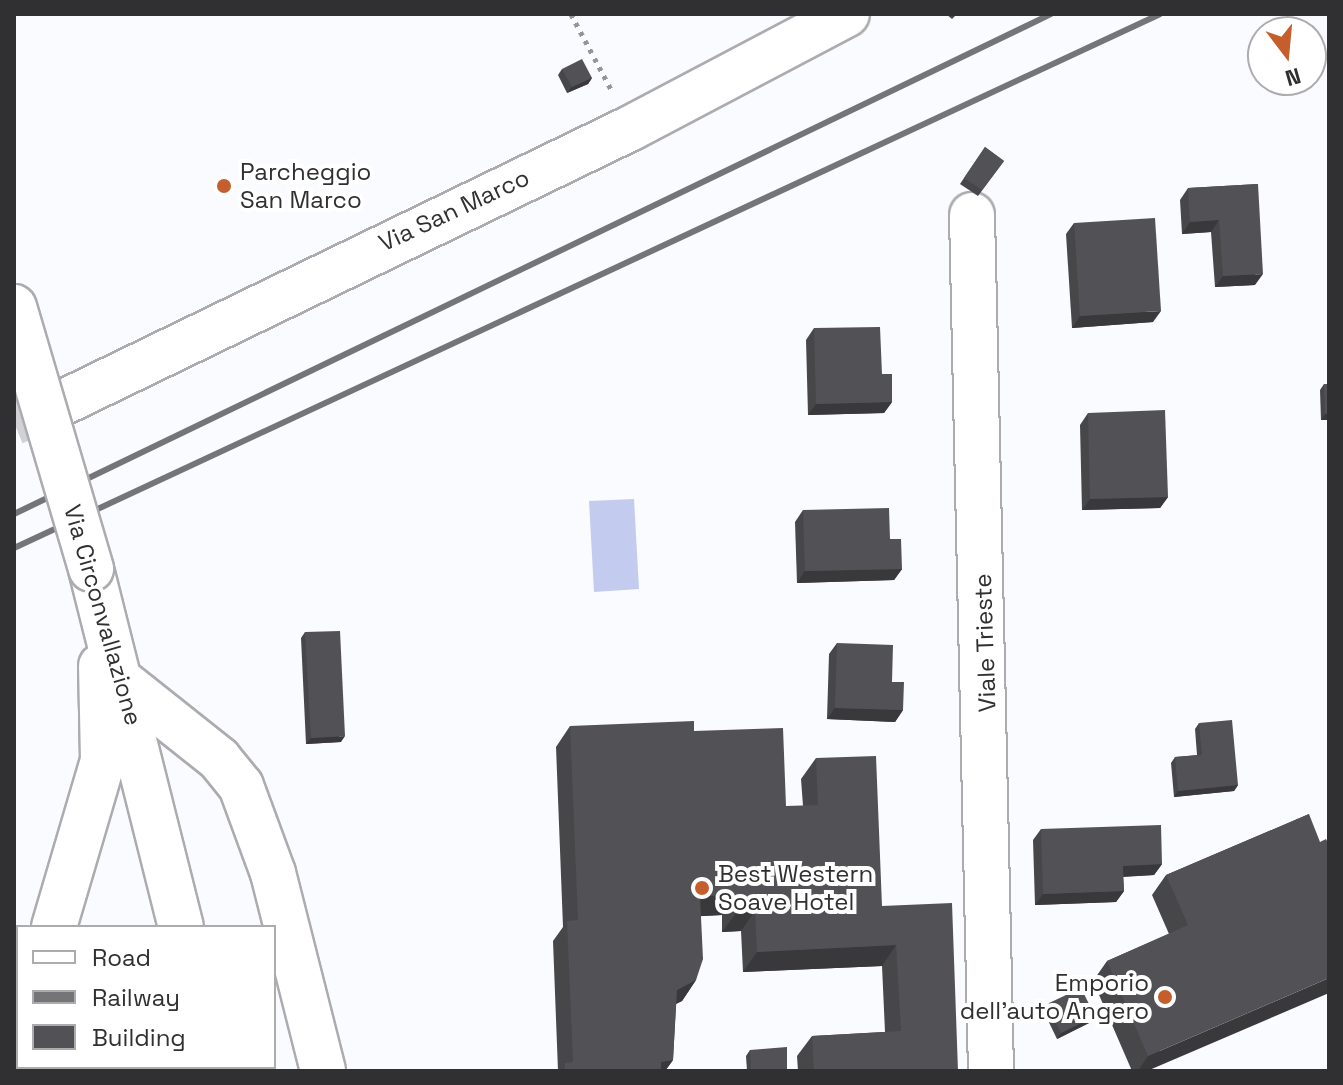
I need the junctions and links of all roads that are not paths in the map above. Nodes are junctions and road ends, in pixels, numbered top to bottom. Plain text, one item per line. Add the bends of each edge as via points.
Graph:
1 (847, 14) edge
2 (972, 215) dead end
3 (14, 307) edge
4 (60, 404) tunnel mouth
5 (94, 582) junction
6 (126, 685) junction
7 (55, 925) edge
8 (181, 925) edge
9 (323, 1071) edge
10 (991, 1071) edge

1 - 4 street, Via San Marco via 631,128
2 - 10 street, Viale Trieste
3 - 5 street, Via Circonvallazione, bridge
5 - 6 street, Via Circonvallazione
5 - 7 street via 103,760
6 - 8 street, Via Circonvallazione
6 - 9 street via 219,759 241,786 273,873

